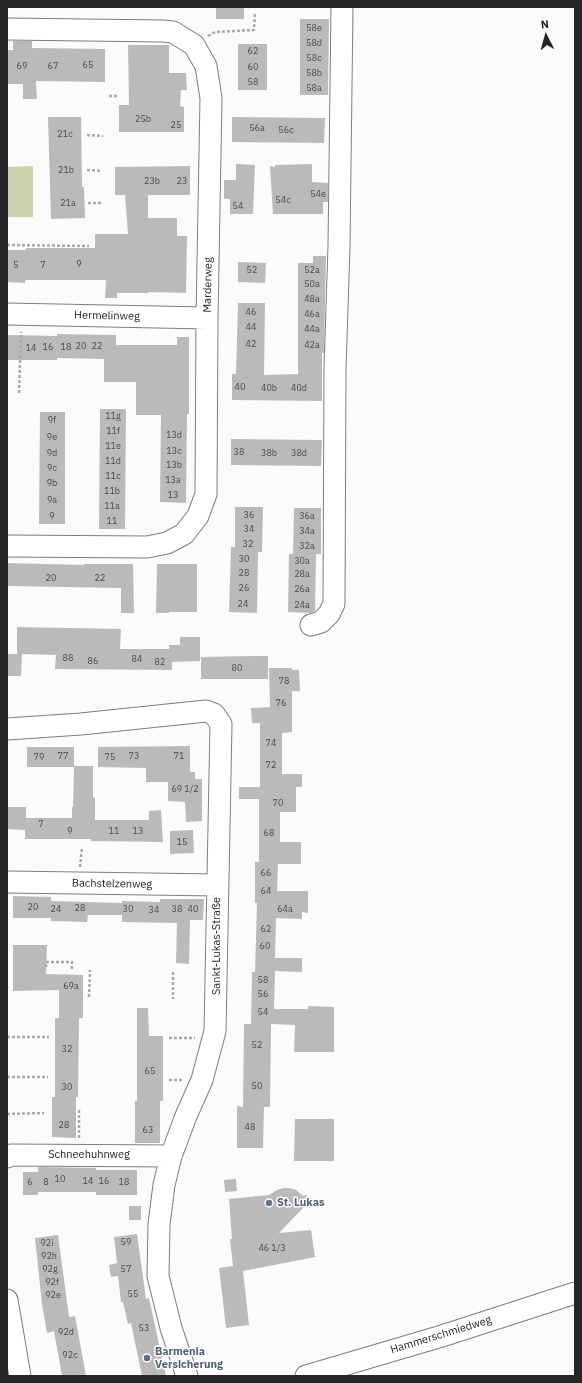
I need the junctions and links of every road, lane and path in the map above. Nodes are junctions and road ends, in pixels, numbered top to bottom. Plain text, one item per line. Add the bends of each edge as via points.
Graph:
1 (342, 7) edge
2 (255, 13) dead end
3 (7, 29) edge
4 (215, 32) dead end
5 (109, 96) dead end
6 (119, 96) dead end
7 (87, 135) dead end
8 (103, 136) dead end
9 (88, 170) dead end
10 (102, 171) dead end
11 (88, 203) dead end
12 (102, 203) dead end
13 (7, 245) edge
14 (89, 246) dead end
15 (14, 314) edge
16 (207, 318) junction
17 (19, 393) dead end
18 (7, 546) edge
19 (311, 625) dead end
20 (7, 729) edge
21 (7, 882) edge
22 (218, 885) junction
23 (46, 967) dead end
24 (72, 970) dead end
25 (90, 970) dead end
26 (173, 972) dead end
27 (89, 997) dead end
28 (173, 999) dead end
29 (7, 1037) edge
30 (49, 1037) dead end
31 (169, 1038) dead end
32 (214, 1038) junction
33 (7, 1077) edge
34 (48, 1077) dead end
35 (79, 1108) dead end
36 (7, 1114) edge
37 (44, 1114) dead end
38 (79, 1155) junction
39 (171, 1156) junction
40 (7, 1157) edge
41 (575, 1293) edge
42 (7, 1300) edge
43 (353, 1369) edge
44 (20, 1376) edge
45 (187, 1376) edge
46 (306, 1376) edge

1 - 19 street via 335,369 334,604 321,622
2 - 4 path via 254,30
3 - 16 street, Marderweg via 162,31 173,32 194,45 206,66 211,91
5 - 6 path
7 - 8 path
9 - 10 path
11 - 12 path
13 - 14 path
15 - 16 street, Hermelinweg
15 - 17 path
16 - 18 street, Marderweg via 206,494 198,516 184,534 167,543 138,548
20 - 22 street, Sankt-Lukas-Straße via 206,711 214,714 221,724
21 - 22 street, Bachstelzenweg
22 - 32 street, Sankt-Lukas-Straße via 217,1017
23 - 24 path via 46,962 72,962
25 - 27 path
26 - 28 path
29 - 30 path
31 - 32 path
32 - 39 street, Sankt-Lukas-Straße via 202,1080
33 - 34 path
35 - 38 path
36 - 37 path
38 - 39 street, Schneehuhnweg
38 - 40 street, Schneehuhnweg
39 - 45 street, Sankt-Lukas-Straße via 159,1224 158,1276
41 - 43 street, Hammerschmiedweg via 442,1336
42 - 44 street
43 - 46 street, Hammerschmiedweg

